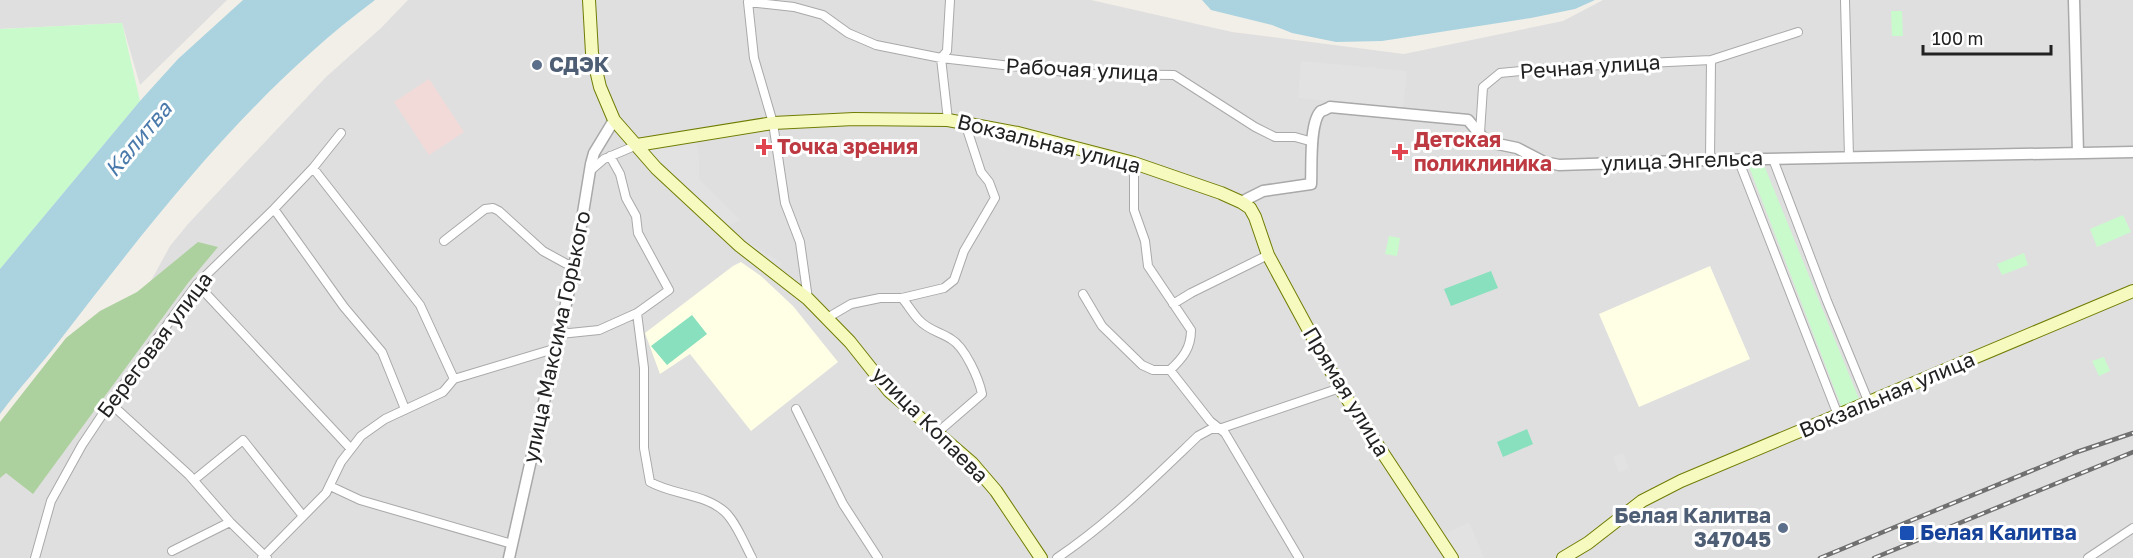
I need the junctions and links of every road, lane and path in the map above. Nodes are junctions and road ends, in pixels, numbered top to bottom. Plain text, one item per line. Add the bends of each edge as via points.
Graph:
1 (588, 0) edge
2 (950, 0) edge
3 (1845, 0) edge
4 (2074, 0) edge
5 (1798, 32) dead end
6 (941, 58) junction
7 (1712, 60) junction
8 (614, 120) junction
9 (948, 120) junction
10 (773, 123) junction
11 (965, 123) junction
12 (340, 133) dead end
13 (1480, 133) junction
14 (1313, 142) junction
15 (637, 145) junction
16 (2133, 152) edge
17 (2078, 153) junction
18 (610, 156) junction
19 (1850, 157) junction
20 (1738, 159) junction
21 (1773, 159) junction
22 (1710, 160) junction
23 (1134, 163) junction
24 (314, 168) junction
25 (590, 171) junction
26 (1241, 202) junction
27 (274, 209) junction
28 (1256, 217) joint
29 (444, 241) dead end
30 (1268, 255) junction
31 (574, 268) junction
32 (197, 284) junction
33 (2133, 291) edge
34 (1083, 294) dead end
35 (902, 298) junction
36 (808, 299) junction
37 (1173, 304) junction
38 (637, 314) junction
39 (827, 318) junction
40 (560, 334) junction
41 (557, 348) junction
42 (1170, 370) junction
43 (454, 379) junction
44 (1340, 388) junction
45 (110, 403) junction
46 (1869, 403) junction
47 (796, 408) dead end
48 (405, 409) junction
49 (1838, 416) junction
50 (1219, 429) junction
51 (938, 432) junction
52 (351, 449) junction
53 (194, 480) junction
54 (330, 486) junction
55 (303, 516) junction
56 (230, 522) junction
57 (2133, 528) edge
58 (512, 544) junction
59 (172, 551) dead end
60 (265, 557) edge
61 (35, 558) edge
62 (509, 558) edge
63 (752, 558) edge
64 (878, 558) edge
65 (1041, 558) edge
66 (1057, 558) edge
67 (1299, 558) edge
68 (1452, 558) edge
69 (1563, 558) edge
70 (2088, 558) edge

1 - 8 main road, улица Копаева via 592,52 600,87
2 - 6 street via 947,51
3 - 19 street
4 - 17 street
5 - 7 street, Речная улица
6 - 9 street
6 - 10 street, Рабочая улица via 876,45 848,33 823,15 748,2 754,58
6 - 14 street, Рабочая улица via 1083,74 1174,75 1275,137
7 - 13 street, Речная улица via 1500,73 1483,87
7 - 22 street
8 - 15 main road, улица Копаева
8 - 25 street, улица Максима Горького via 594,153
9 - 10 main road, Вокзальная улица
9 - 11 main road, Вокзальная улица
10 - 15 main road, Вокзальная улица
10 - 36 street via 785,203 800,242
11 - 23 main road, Вокзальная улица
11 - 35 street via 981,172 995,198 964,251 954,280 944,288
12 - 24 street, Береговая улица
13 - 14 street, улица Энгельса via 1468,120 1330,107 1316,119
13 - 22 street, улица Энгельса via 1493,143 1559,165
14 - 26 street, улица Энгельса via 1311,184 1263,191
15 - 18 street
15 - 36 main road, улица Копаева via 653,166 740,246
16 - 17 street, улица Энгельса
17 - 19 street, улица Энгельса
18 - 25 street
18 - 38 street via 636,216 638,233 669,290
19 - 21 street, улица Энгельса
20 - 21 street, улица Энгельса
20 - 22 street, улица Энгельса
20 - 49 street
21 - 46 street
23 - 26 main road, Вокзальная улица
23 - 37 street via 1134,210 1145,241 1148,266
24 - 27 street, Береговая улица
24 - 43 street via 420,305
25 - 31 street, улица Максима Горького
26 - 28 main road, Вокзальная улица
27 - 32 street, Береговая улица
27 - 48 street via 344,308 382,352
28 - 30 main road, Прямая улица
29 - 31 street via 485,209 493,208 543,251
30 - 37 street
30 - 44 main road, Прямая улица
31 - 40 street, улица Максима Горького
32 - 45 street, Береговая улица
32 - 52 street
33 - 46 main road, Вокзальная улица
34 - 42 street via 1102,326 1142,365
35 - 39 street via 851,304
35 - 51 street via 919,321 962,348 980,386 982,394
36 - 39 main road, улица Копаева
37 - 42 street via 1191,330 1191,342 1183,358
38 - 40 street via 599,330
38 - 63 street via 645,368 644,448 651,482 712,503 727,513
39 - 51 main road, улица Копаева via 889,391
40 - 41 street, улица Максима Горького
41 - 43 street
41 - 58 street, улица Максима Горького
42 - 50 street
43 - 48 street via 443,392
44 - 50 street
44 - 68 main road, Прямая улица
45 - 53 street
45 - 61 street, Береговая улица via 51,501
46 - 49 main road, Вокзальная улица
47 - 64 street via 843,504
48 - 52 street via 361,436
49 - 69 main road, Вокзальная улица via 1642,501
50 - 66 street via 1198,436 1111,518
50 - 67 street
51 - 65 main road, улица Копаева via 972,462 996,491
52 - 54 street
53 - 55 street via 243,441
53 - 56 street
54 - 55 street
54 - 58 street via 360,500
55 - 60 street
56 - 59 street
56 - 60 street
57 - 70 street
58 - 62 street, улица Максима Горького

